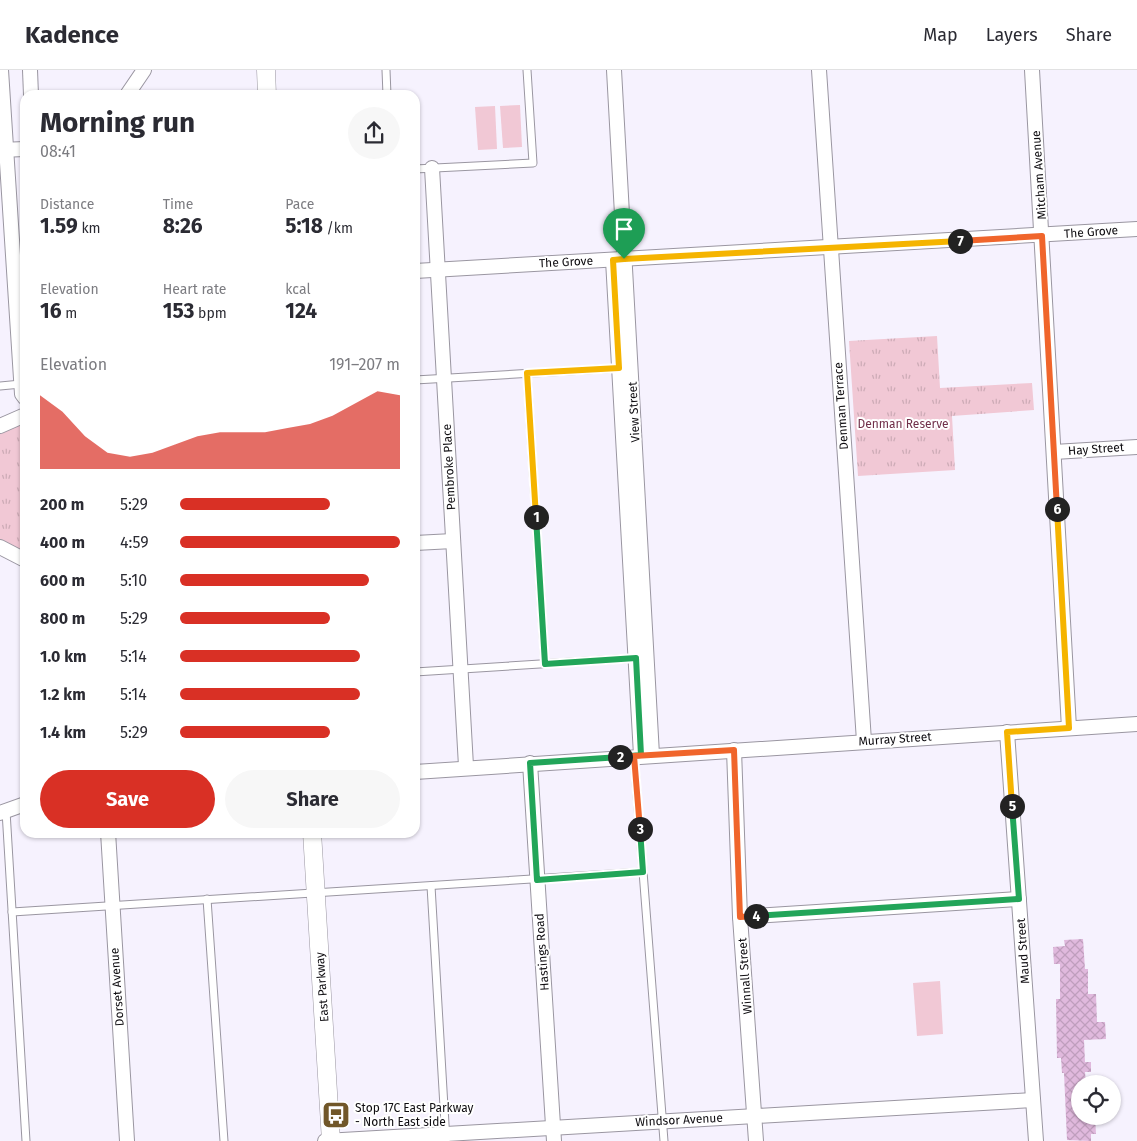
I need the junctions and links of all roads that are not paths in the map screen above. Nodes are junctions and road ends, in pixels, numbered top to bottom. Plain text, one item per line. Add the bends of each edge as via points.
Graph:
1 (1, 70) edge
2 (30, 70) edge
3 (144, 70) edge
4 (266, 70) edge
5 (386, 70) edge
6 (527, 70) edge
7 (614, 70) edge
8 (819, 70) edge
9 (1032, 70) edge
10 (32, 90) edge
11 (130, 90) edge
12 (267, 90) edge
13 (387, 90) edge
14 (20, 149) edge
15 (3, 150) edge
16 (432, 168) junction
17 (420, 169) edge
18 (5, 214) edge
19 (1137, 229) edge
20 (1042, 236) junction
21 (831, 249) junction
22 (619, 260) junction
23 (437, 269) junction
24 (420, 271) edge
25 (20, 362) edge
26 (619, 368) junction
27 (527, 373) junction
28 (444, 378) junction
29 (420, 380) edge
30 (0, 386) edge
31 (20, 390) edge
32 (20, 417) edge
33 (0, 426) edge
34 (1137, 447) edge
35 (1054, 452) junction
36 (453, 541) junction
37 (420, 543) edge
38 (0, 547) edge
39 (20, 557) edge
40 (636, 658) junction
41 (545, 664) junction
42 (461, 669) junction
43 (420, 672) edge
44 (1137, 724) edge
45 (1069, 728) junction
46 (1007, 732) junction
47 (864, 741) junction
48 (734, 750) junction
49 (642, 755) junction
50 (530, 763) junction
51 (466, 766) junction
52 (420, 771) edge
53 (20, 806) edge
54 (3, 812) edge
55 (108, 838) edge
56 (312, 838) edge
57 (643, 872) junction
58 (537, 880) junction
59 (431, 886) junction
60 (316, 892) junction
61 (207, 899) junction
62 (1019, 899) junction
63 (112, 905) junction
64 (12, 912) junction
65 (740, 917) junction
66 (1033, 1100) junction
67 (755, 1115) junction
68 (662, 1121) junction
69 (554, 1134) edge
70 (446, 1138) edge
71 (26, 1141) edge
72 (127, 1141) edge
73 (224, 1141) edge
74 (325, 1141) edge
75 (331, 1141) edge
76 (664, 1141) edge
77 (756, 1141) edge
78 (1036, 1141) edge

1 - 15 street
2 - 10 street
3 - 11 street
4 - 12 street
5 - 13 lane
6 - 16 lane via 534,163
7 - 22 street, View Street
8 - 21 street, Denman Terrace
9 - 20 street, Mitcham Avenue
14 - 15 street
15 - 18 street
16 - 17 lane
16 - 23 street, Pembroke Place
18 - 25 street
19 - 20 street, The Grove
20 - 21 street, The Grove
20 - 35 street, Mitcham Avenue
21 - 22 street, The Grove
21 - 47 street, Denman Terrace
22 - 23 street, The Grove
22 - 26 street, View Street
22 - 49 street, View Street
23 - 24 street, The Grove
23 - 28 street, Pembroke Place
26 - 27 lane
26 - 40 street, View Street
27 - 28 lane
27 - 41 lane
28 - 29 lane
28 - 36 street, Pembroke Place
30 - 31 lane
32 - 33 street
34 - 35 street, Hay Street
35 - 45 street, Mitcham Avenue
36 - 37 street
36 - 42 street, Pembroke Place
38 - 39 street
40 - 41 lane
40 - 49 street, View Street
41 - 42 lane
42 - 43 lane
42 - 51 street, Pembroke Place
44 - 45 street, Murray Street
45 - 46 street, Murray Street
46 - 47 street, Murray Street
46 - 62 street, Maud Street
47 - 48 street, Murray Street
48 - 49 street, Murray Street
48 - 65 street, Winnall Street
49 - 50 street, Murray Street
49 - 57 lane
50 - 51 street, Murray Street
50 - 58 street, Hastings Road
51 - 52 street, Murray Street
53 - 54 street
54 - 64 lane
55 - 63 street, Dorset Avenue
56 - 60 street, East Parkway
57 - 58 lane
57 - 68 lane
58 - 59 lane
58 - 69 street, Hastings Road
59 - 60 lane
59 - 70 lane
60 - 61 lane
60 - 75 street, East Parkway
61 - 63 lane
61 - 73 lane
62 - 65 street
62 - 66 street, Maud Street
63 - 64 lane
63 - 72 street, Dorset Avenue
64 - 71 lane
65 - 67 street, Winnall Street
66 - 67 street, Windsor Avenue
66 - 78 street, Maud Street
67 - 68 street, Windsor Avenue
67 - 77 street, Winnall Street
68 - 69 street, Windsor Avenue
68 - 76 lane
69 - 70 street, Windsor Avenue
70 - 75 street, Windsor Avenue
74 - 75 street, Windsor Avenue

